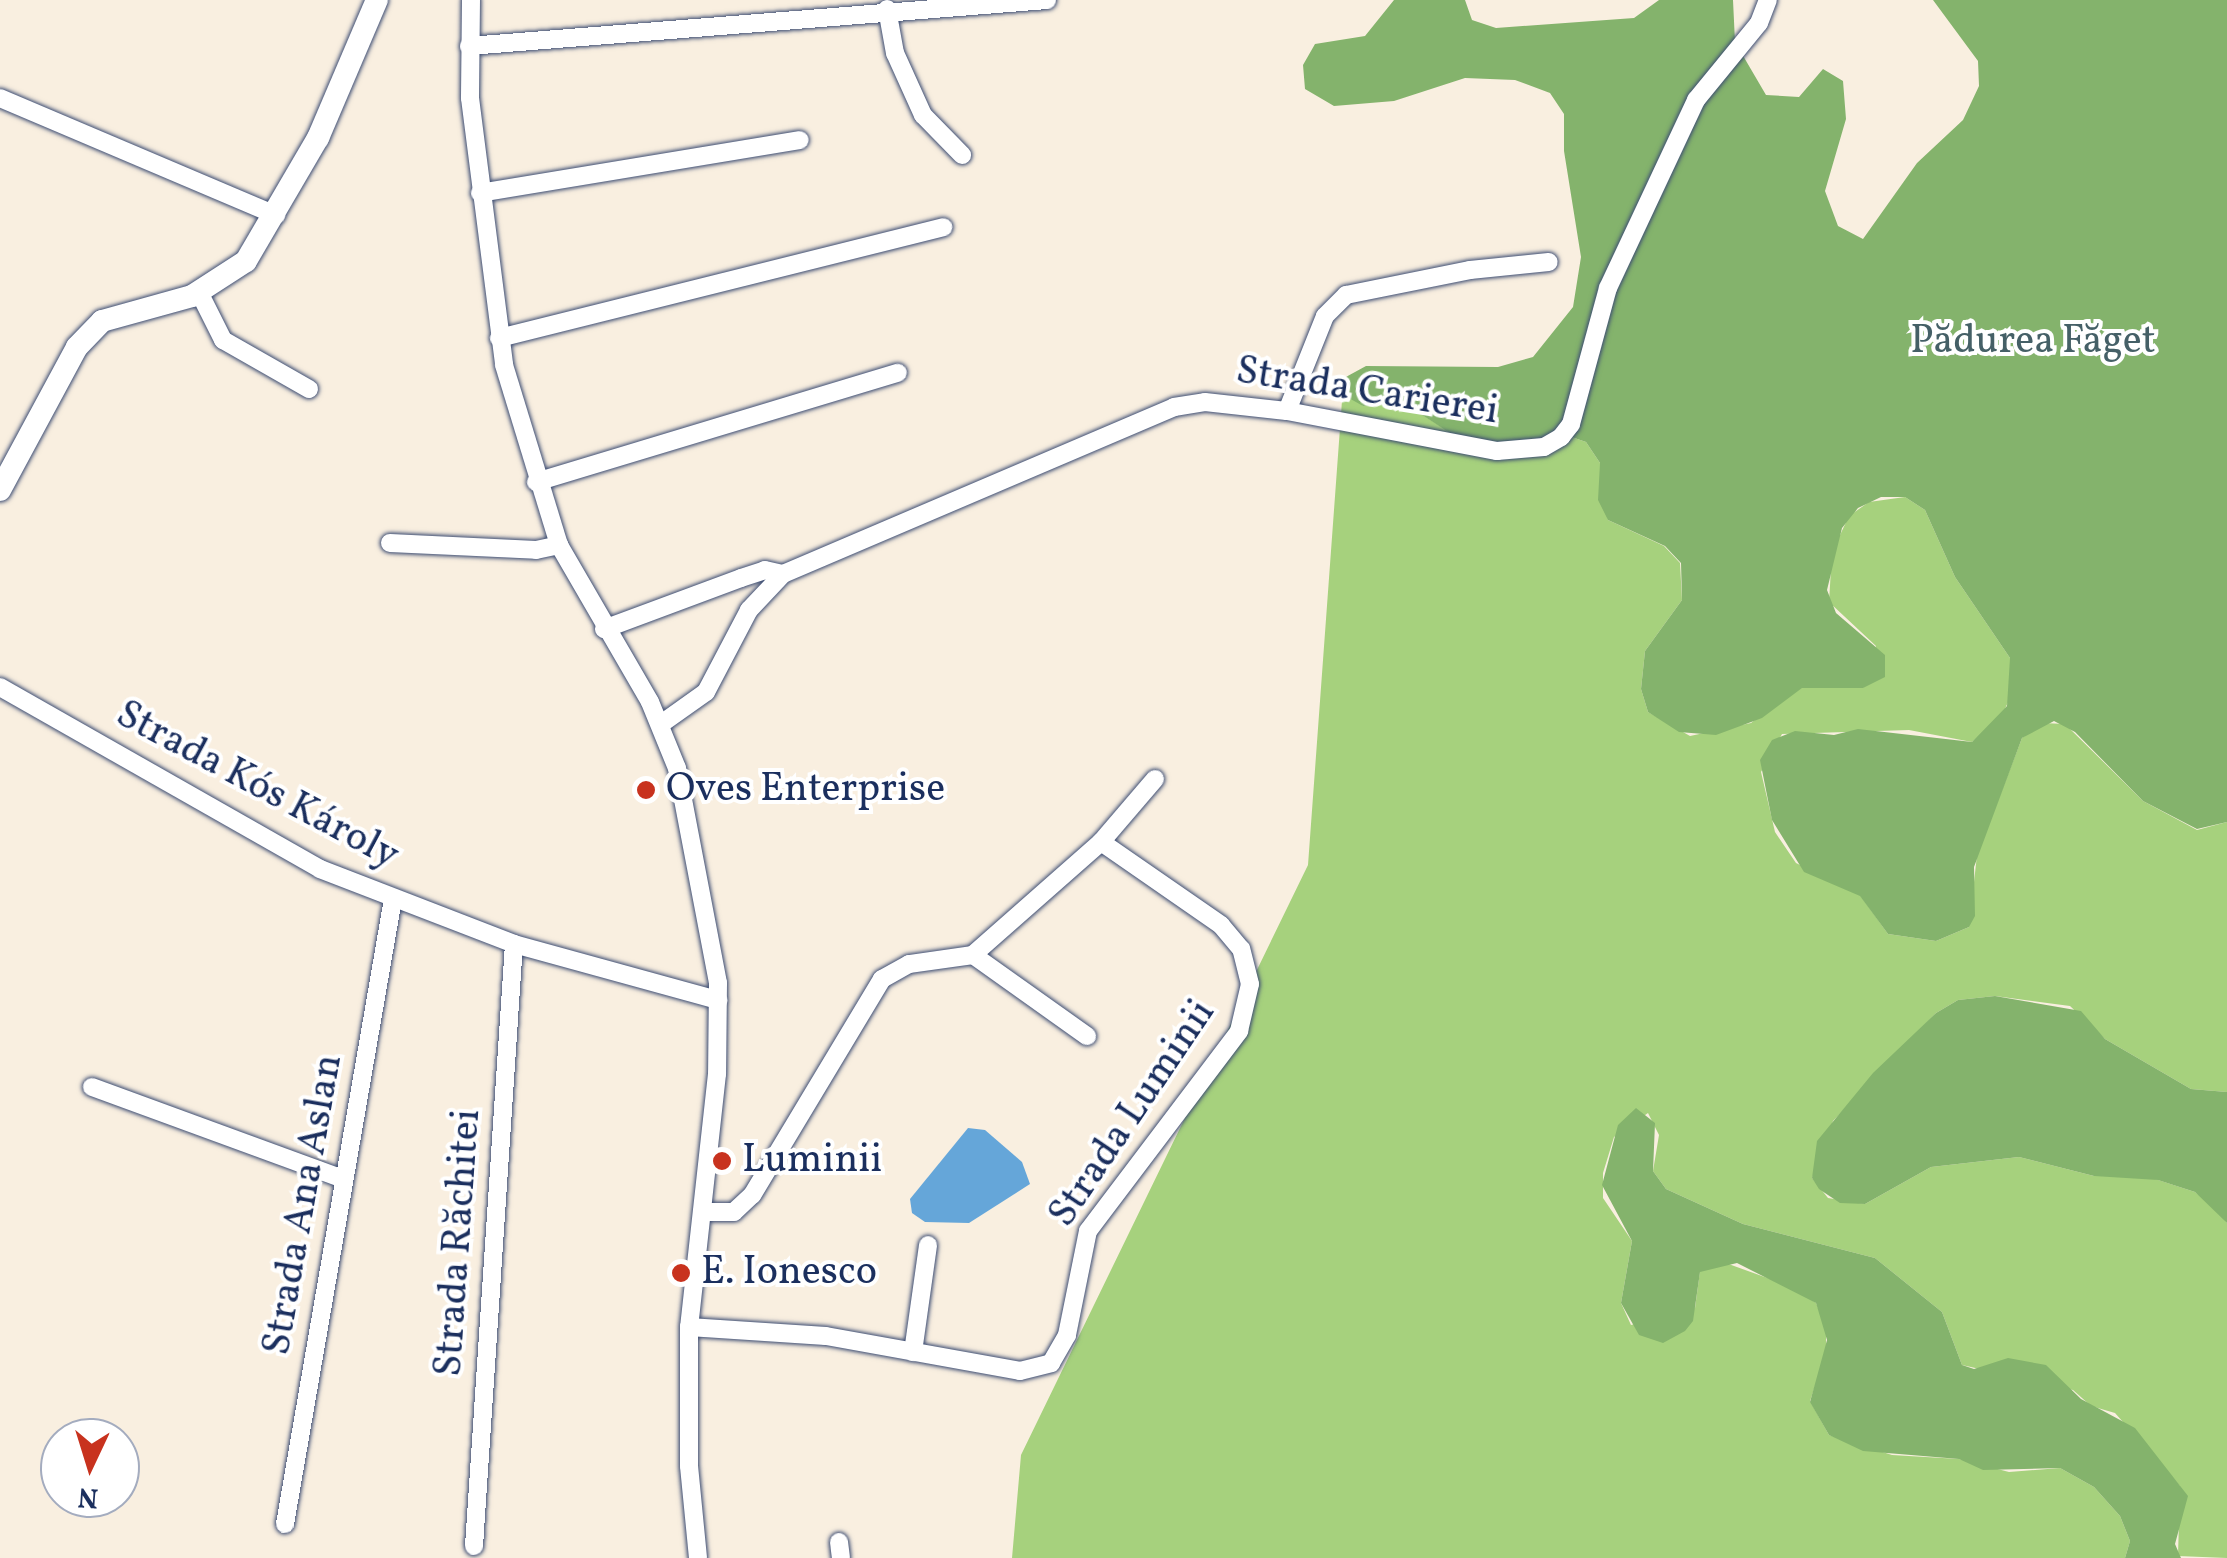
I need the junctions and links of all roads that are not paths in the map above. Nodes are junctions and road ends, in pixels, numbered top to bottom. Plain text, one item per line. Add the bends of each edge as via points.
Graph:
1 (377, 0) edge
2 (471, 0) edge
3 (1048, 0) edge
4 (1768, 0) edge
5 (887, 9) junction
6 (469, 46) junction
7 (0, 98) edge
8 (800, 140) dead end
9 (962, 155) dead end
10 (690, 169) dead end
11 (484, 192) junction
12 (276, 215) junction
13 (942, 227) dead end
14 (1548, 262) dead end
15 (199, 292) junction
16 (499, 338) junction
17 (898, 372) dead end
18 (309, 389) dead end
19 (1287, 411) junction
20 (536, 482) junction
21 (0, 490) edge
22 (390, 542) dead end
23 (560, 545) junction
24 (783, 574) junction
25 (604, 628) junction
26 (0, 687) edge
27 (661, 724) junction
28 (1156, 779) dead end
29 (1101, 842) junction
30 (393, 899) junction
31 (514, 944) junction
32 (973, 955) junction
33 (718, 1000) junction
34 (1087, 1036) dead end
35 (92, 1087) dead end
36 (343, 1179) junction
37 (702, 1212) junction
38 (928, 1246) dead end
39 (689, 1327) junction
40 (912, 1352) junction
41 (285, 1524) dead end
42 (474, 1546) dead end
43 (698, 1558) edge

1 - 12 main road via 318,138
2 - 6 street
3 - 5 street
4 - 19 street, Strada Carierei via 1759,23 1688,117 1608,288 1571,424 1561,436 1544,447 1497,451
5 - 6 street
5 - 9 street via 895,52 923,115
6 - 11 street
7 - 12 street
8 - 11 street
10 - 11 street
11 - 16 street
12 - 15 main road via 246,261
13 - 16 street
14 - 19 street via 1346,295 1325,316
15 - 18 street via 223,340
15 - 21 main road via 120,312 90,332
16 - 20 street
17 - 20 street
19 - 24 street, Strada Carierei via 1205,402 1174,407
20 - 23 street
22 - 23 street via 536,550
23 - 25 street
24 - 25 street via 741,578
24 - 27 street, Strada Carierei via 749,610 706,692
25 - 27 street
26 - 30 street, Strada Kós Károly via 320,869
27 - 33 street via 690,818
28 - 29 street
29 - 32 street
29 - 40 street, Strada Luminii via 1232,935 1250,984 1238,1031 1088,1231 1058,1357 1020,1371
30 - 31 street, Strada Kós Károly
30 - 36 street, Strada Ana Aslan
31 - 33 street, Strada Kós Károly
31 - 42 street, Strada Răchitei
32 - 34 street, Strada Luminii
32 - 37 street via 909,964 882,979 752,1195 734,1212
33 - 37 street
35 - 36 street
36 - 41 street, Strada Ana Aslan
37 - 39 street
38 - 40 street
39 - 40 street, Strada Luminii via 768,1329
39 - 43 street

